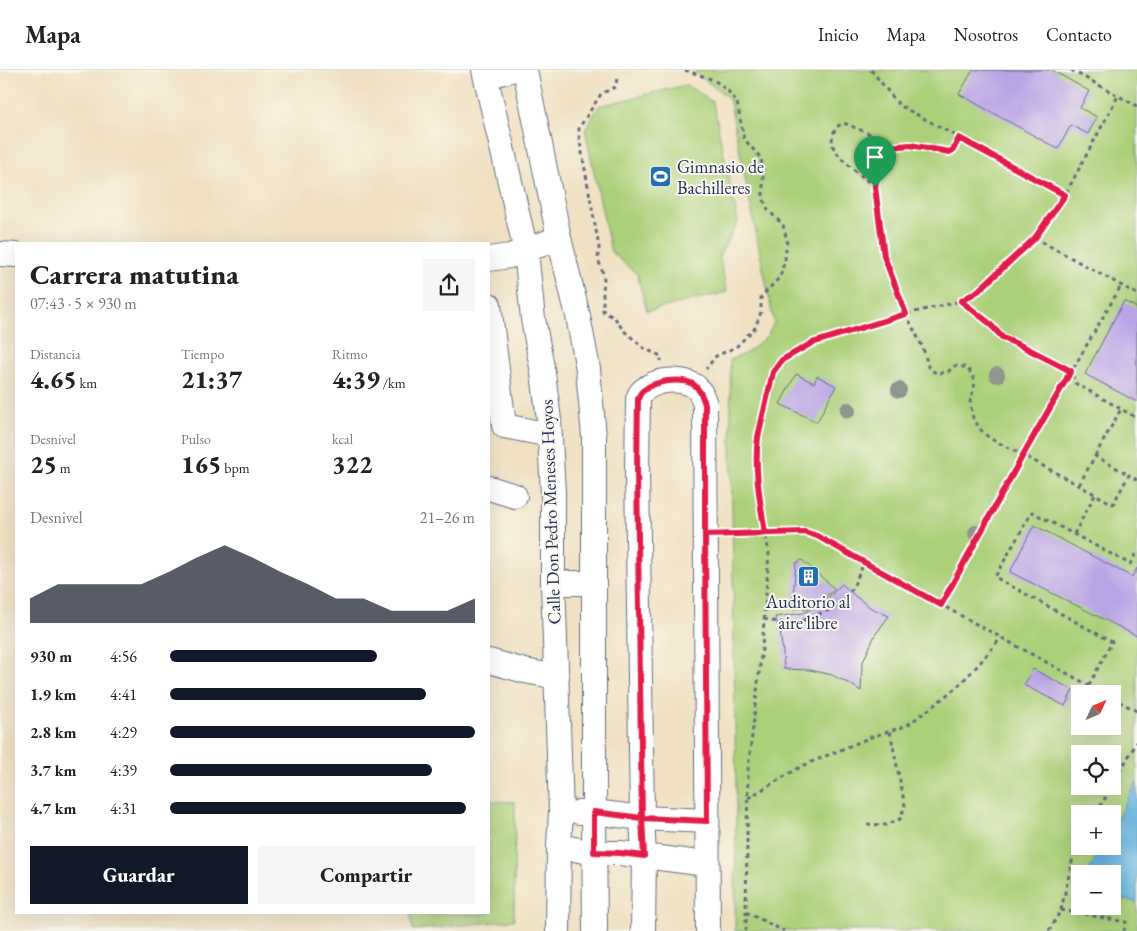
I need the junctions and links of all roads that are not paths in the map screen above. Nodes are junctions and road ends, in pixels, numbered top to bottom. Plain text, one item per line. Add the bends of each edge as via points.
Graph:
1 (511, 70) edge
2 (526, 70) edge
3 (485, 73) edge
4 (559, 238) junction
5 (526, 251) junction
6 (0, 254) edge
7 (15, 255) edge
8 (490, 258) edge
9 (490, 313) edge
10 (550, 435) junction
11 (490, 488) edge
12 (515, 496) dead end
13 (553, 583) junction
14 (593, 584) junction
15 (490, 661) edge
16 (557, 677) junction
17 (561, 812) junction
18 (594, 812) junction
19 (642, 818) junction
20 (707, 821) junction
21 (559, 846) junction
22 (594, 852) junction
23 (644, 856) junction
24 (707, 864) junction
25 (558, 931) edge
26 (595, 931) edge
27 (643, 931) edge
28 (708, 931) edge

1 - 3 street
2 - 4 street
3 - 5 street, Calle Don Pedro Meneses Hoyos
4 - 5 street
4 - 14 street via 588,369 594,437
5 - 8 street
5 - 10 street, Calle Don Pedro Meneses Hoyos
6 - 7 street
9 - 10 street via 504,426
10 - 13 street, Calle Don Pedro Meneses Hoyos
11 - 12 street
13 - 14 street
13 - 16 street, Calle Don Pedro Meneses Hoyos
14 - 18 street
15 - 16 street
16 - 17 street, Calle Don Pedro Meneses Hoyos
17 - 18 street
17 - 21 street, Calle Don Pedro Meneses Hoyos
18 - 19 street
18 - 22 street
19 - 20 street
19 - 20 street via 638,399 649,386 681,381 693,385 705,404
19 - 23 street
20 - 24 street
21 - 22 street
21 - 25 street, Calle Don Pedro Meneses Hoyos
22 - 23 street
22 - 26 street
23 - 24 street
23 - 27 street
24 - 28 street

